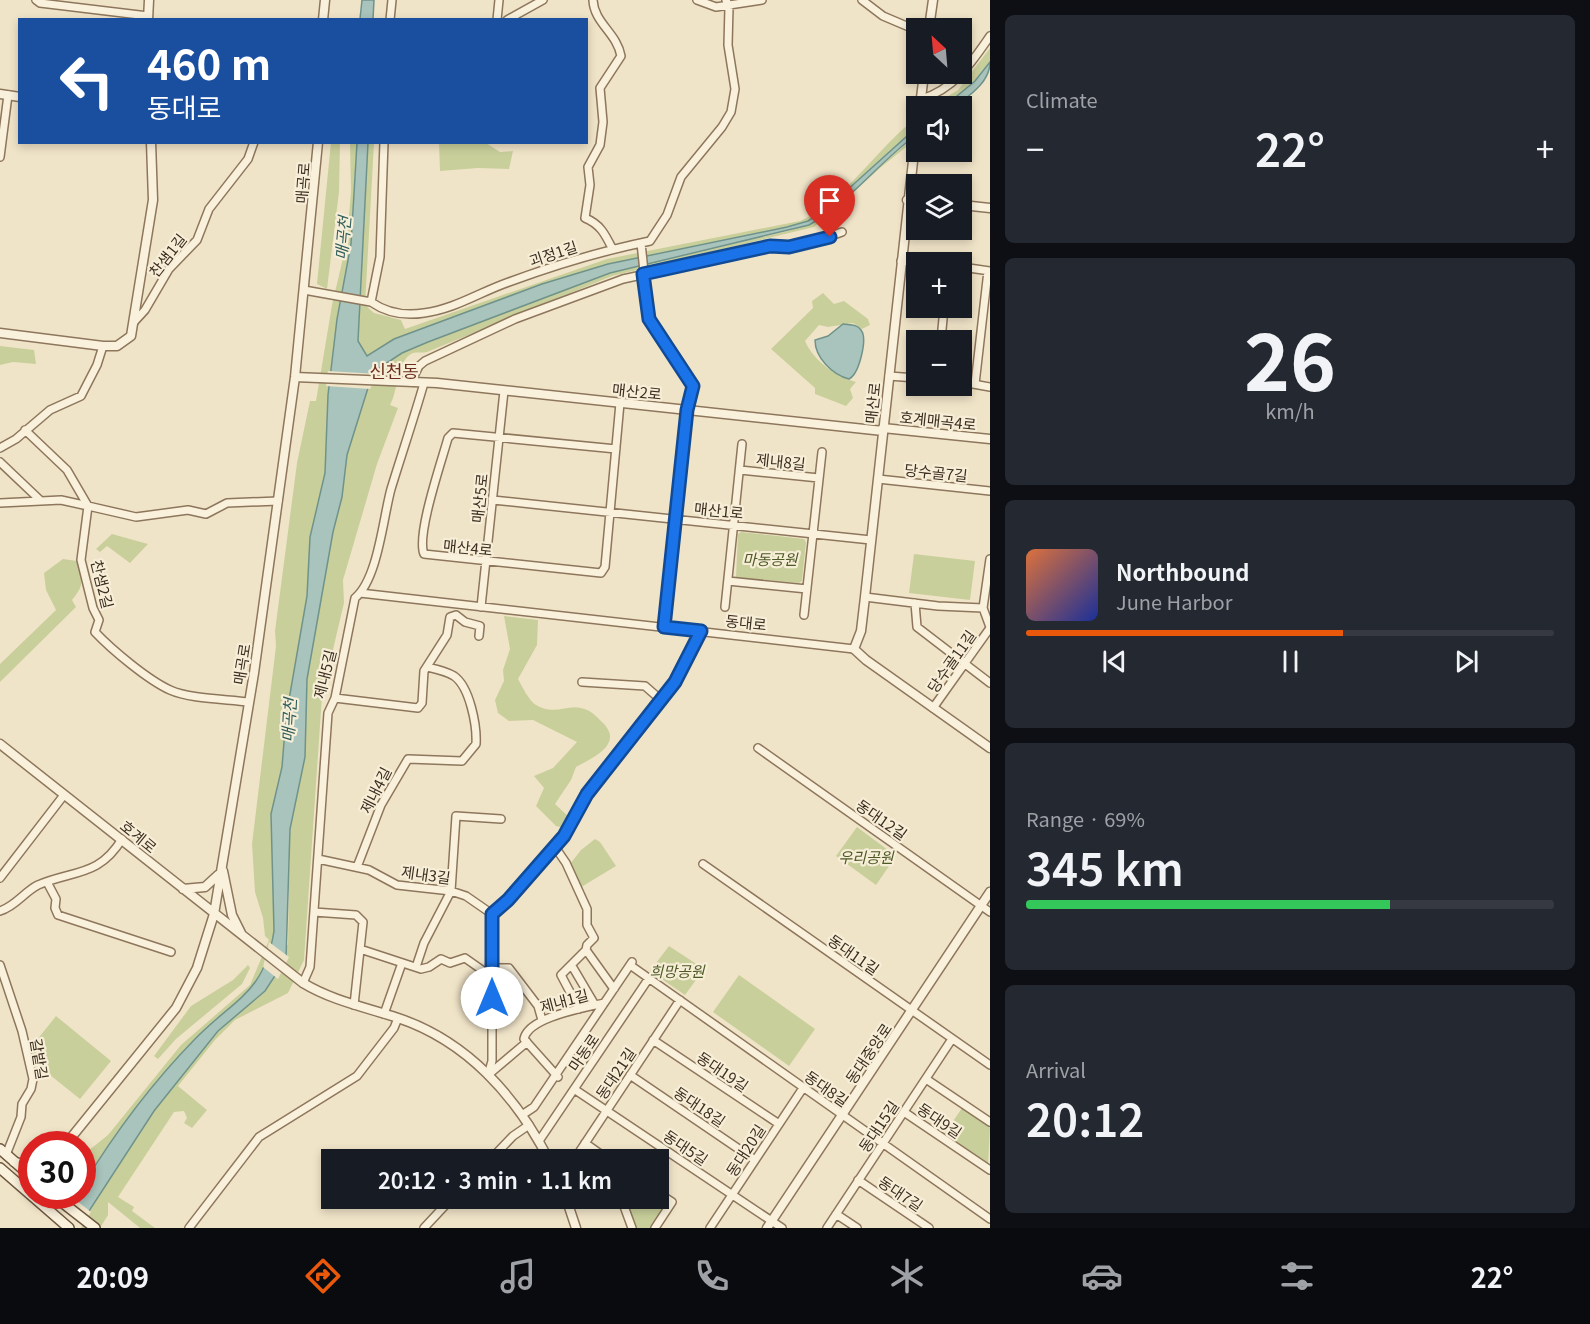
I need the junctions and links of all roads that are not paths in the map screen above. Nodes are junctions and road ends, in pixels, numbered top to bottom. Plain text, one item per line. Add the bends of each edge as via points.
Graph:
1 (36, 0) edge
2 (150, 0) edge
3 (325, 0) edge
4 (392, 0) edge
5 (499, 0) edge
6 (543, 0) edge
7 (593, 0) edge
8 (696, 0) edge
9 (762, 0) edge
10 (862, 0) edge
11 (933, 0) edge
12 (728, 3) edge
13 (148, 18) edge
14 (323, 18) edge
15 (390, 18) edge
16 (497, 18) edge
17 (511, 18) edge
18 (930, 18) edge
19 (906, 26) edge
20 (990, 36) edge
21 (4, 95) edge
22 (934, 96) edge
23 (151, 144) edge
24 (253, 144) edge
25 (318, 144) edge
26 (384, 144) edge
27 (0, 157) edge
28 (972, 206) edge
29 (990, 208) edge
30 (906, 231) edge
31 (842, 232) dead end
32 (641, 246) junction
33 (612, 248) junction
34 (900, 261) junction
35 (906, 261) edge
36 (972, 268) edge
37 (989, 271) edge
38 (643, 272) junction
39 (304, 290) junction
40 (367, 301) junction
41 (134, 322) junction
42 (0, 333) edge
43 (103, 346) junction
44 (889, 376) junction
45 (295, 377) junction
46 (906, 377) edge
47 (408, 382) junction
48 (424, 383) junction
49 (972, 384) edge
50 (975, 384) junction
51 (990, 387) edge
52 (504, 391) junction
53 (620, 403) junction
54 (687, 410) junction
55 (25, 430) junction
56 (883, 430) junction
57 (500, 436) junction
58 (990, 439) edge
59 (742, 444) dead end
60 (0, 448) edge
61 (616, 449) junction
62 (822, 452) dead end
63 (0, 462) edge
64 (740, 470) junction
65 (819, 478) junction
66 (878, 479) junction
67 (990, 491) edge
68 (493, 500) junction
69 (41, 501) junction
70 (278, 501) junction
71 (0, 503) edge
72 (88, 506) junction
73 (610, 512) junction
74 (675, 519) junction
75 (734, 525) junction
76 (812, 534) junction
77 (872, 540) junction
78 (990, 559) edge
79 (486, 562) junction
80 (728, 581) junction
81 (807, 589) junction
82 (360, 593) junction
83 (865, 597) junction
84 (915, 603) junction
85 (481, 607) junction
86 (725, 608) dead end
87 (983, 608) junction
88 (804, 615) dead end
89 (664, 627) junction
90 (990, 628) edge
91 (701, 631) junction
92 (479, 636) dead end
93 (854, 649) junction
94 (964, 664) junction
95 (427, 667) junction
96 (582, 682) dead end
97 (990, 683) edge
98 (334, 698) junction
99 (661, 700) junction
100 (249, 702) junction
101 (933, 708) junction
102 (0, 744) edge
103 (758, 748) dead end
104 (990, 748) edge
105 (64, 795) junction
106 (501, 819) dead end
107 (122, 839) junction
108 (555, 847) junction
109 (318, 859) junction
110 (703, 864) dead end
111 (357, 867) junction
112 (221, 868) junction
113 (0, 878) edge
114 (47, 882) junction
115 (183, 889) junction
116 (451, 891) junction
117 (990, 892) edge
118 (981, 906) junction
119 (0, 911) edge
120 (314, 912) junction
121 (990, 912) edge
122 (214, 914) junction
123 (492, 914) junction
124 (242, 936) junction
125 (360, 949) junction
126 (586, 950) junction
127 (171, 952) dead end
128 (402, 963) junction
129 (0, 964) edge
130 (572, 966) junction
131 (416, 967) junction
132 (492, 968) junction
133 (492, 977) junction
134 (649, 978) junction
135 (303, 983) junction
136 (614, 989) junction
137 (680, 1000) junction
138 (604, 1003) junction
139 (354, 1005) junction
140 (595, 1005) junction
141 (579, 1009) junction
142 (913, 1011) junction
143 (384, 1014) junction
144 (398, 1018) junction
145 (542, 1020) junction
146 (952, 1039) junction
147 (653, 1040) junction
148 (527, 1042) junction
149 (990, 1065) edge
150 (488, 1075) junction
151 (630, 1075) junction
152 (557, 1076) junction
153 (926, 1079) junction
154 (803, 1088) junction
155 (574, 1089) junction
156 (607, 1110) junction
157 (904, 1112) junction
158 (522, 1115) junction
159 (843, 1116) junction
160 (990, 1122) edge
161 (779, 1124) junction
162 (529, 1125) junction
163 (77, 1131) edge
164 (539, 1141) junction
165 (585, 1143) junction
166 (883, 1144) junction
167 (500, 1149) edge
168 (543, 1149) edge
169 (581, 1149) edge
170 (593, 1149) edge
171 (6, 1155) edge
172 (755, 1160) junction
173 (18, 1165) edge
174 (0, 1168) edge
175 (990, 1170) edge
176 (858, 1180) junction
177 (18, 1182) edge
178 (732, 1194) junction
179 (46, 1209) edge
180 (71, 1209) edge
181 (442, 1209) edge
182 (570, 1209) edge
183 (625, 1209) edge
184 (667, 1209) edge
185 (836, 1214) junction
186 (990, 1219) edge
187 (770, 1225) edge
188 (69, 1228) edge
189 (95, 1228) edge
190 (189, 1228) edge
191 (424, 1228) edge
192 (576, 1228) edge
193 (632, 1228) edge
194 (655, 1228) edge
195 (710, 1228) edge
196 (782, 1228) edge
197 (827, 1228) edge
198 (858, 1228) edge
199 (929, 1228) edge

1 - 13 street
2 - 13 street
3 - 14 street
4 - 15 street
5 - 16 street
6 - 17 street
7 - 33 street via 594,10 614,36 621,56 600,88 603,122 600,145 588,167 585,218 605,233
8 - 12 street via 704,5
9 - 12 street
10 - 19 street via 883,16
11 - 18 street
12 - 32 street via 728,45 735,89 731,112 681,177 655,236
20 - 22 street via 967,68 946,90
21 - 27 street
23 - 41 street via 153,200
24 - 41 street, 찬샘1길 via 248,159 209,209 197,240 169,269
25 - 39 street, 매곡로
26 - 40 street via 380,257
28 - 29 street
30 - 34 street, 매산로
31 - 38 street via 789,247 770,246
32 - 33 street, 괴정1길
32 - 38 street
33 - 40 street, 괴정1길 via 506,283 450,308 398,313
34 - 35 street
34 - 44 street, 매산로
36 - 37 street
37 - 50 street
38 - 47 street via 515,319 456,346 424,361
38 - 54 street via 649,319 693,386
39 - 40 street, 괴정1길
39 - 45 street, 매곡로
41 - 43 street via 125,343
42 - 43 street
43 - 55 street via 81,396 50,410
44 - 46 street
44 - 56 street, 매산로
45 - 47 street, 매산2로
45 - 70 street, 매곡로
47 - 48 street, 매산2로
48 - 52 street, 매산2로
48 - 82 street, 제내5길 via 370,572
49 - 50 street
50 - 51 street
52 - 53 street, 매산2로
52 - 57 street, 매산5로
53 - 54 street, 매산2로
53 - 61 street, 매산4로
54 - 56 street, 매산2로
54 - 74 street
55 - 60 street
55 - 72 street via 72,476
56 - 58 street, 호계매곡4로
56 - 66 street, 매산로
57 - 61 street, 매산4로
57 - 68 street, 매산5로
57 - 79 street, 매산4로 via 461,431 450,435 433,489 422,544 428,556
59 - 64 street, 제내8길
61 - 73 street, 매산4로
62 - 65 street, 제내8길
63 - 69 street
64 - 65 street, 제내8길
64 - 75 street, 제내8길
65 - 76 street, 제내8길
66 - 67 street, 당수골7길
66 - 77 street, 매산로
68 - 73 street, 매산1로
68 - 79 street, 매산5로
69 - 71 street
69 - 72 street via 61,500
70 - 72 street via 227,503 206,514 188,510 136,517
70 - 100 street, 매곡로
72 - 100 street, 찬샘2길 via 81,560 99,620 95,632 126,660 170,690
73 - 74 street, 매산1로
73 - 79 street, 매산4로 via 605,567 601,573
74 - 75 street, 매산1로
74 - 89 street
75 - 76 street, 매산1로
75 - 80 street, 제내8길
76 - 77 street, 매산1로
76 - 81 street, 제내8길
77 - 83 street, 매산로
78 - 87 street
79 - 85 street, 매산5로
80 - 81 street
80 - 86 street, 제내8길
81 - 88 street, 제내8길
82 - 85 street, 동대로
82 - 98 street, 제내5길 via 355,598
83 - 84 street
83 - 93 street, 매산로 via 861,631
84 - 87 street
84 - 94 street via 917,627
85 - 89 street, 동대로
87 - 90 street
89 - 91 street, 동대로
90 - 94 street, 당수골11길
91 - 93 street, 동대로
91 - 99 street via 683,669
92 - 95 street via 480,626 452,616 444,642
93 - 101 street
94 - 97 street
94 - 101 street, 당수골11길
95 - 98 street via 418,708
95 - 111 street, 제내4길 via 461,682 476,744 462,761 408,759 381,805
96 - 99 street via 645,686
98 - 109 street, 제내5길 via 328,713
99 - 108 street via 587,794
100 - 112 street, 매곡로
101 - 104 street
102 - 105 street, 호계로
103 - 118 street, 동대12길
105 - 107 street, 호계로
105 - 113 street
106 - 116 street via 456,816
107 - 114 street via 110,856 92,870
107 - 115 street, 호계로
108 - 123 street
108 - 126 street via 587,909 587,925 594,938
109 - 111 street, 제내3길
109 - 120 street, 제내5길
110 - 142 street, 동대11길
111 - 116 street, 제내3길 via 397,885
112 - 115 street via 205,887
112 - 122 street, 매곡로
112 - 124 street via 232,915
114 - 119 street
114 - 127 street via 56,899 58,915
115 - 122 street, 호계로
116 - 123 street, 제내3길
116 - 131 street
117 - 118 street, 동대중앙로
118 - 121 street, 동대12길
118 - 142 street, 동대중앙로
120 - 125 street via 361,917
120 - 135 street, 제내5길 via 310,967
122 - 124 street, 호계로
122 - 163 street, 매곡로 via 197,968 176,1008
123 - 132 street
124 - 135 street, 호계로
125 - 128 street
125 - 139 street
126 - 130 street
126 - 136 street, 제내1길
128 - 131 street
128 - 143 street
129 - 171 street, 갈밭길 via 33,1079
130 - 140 street
130 - 141 street via 561,975
131 - 133 street via 426,969 441,959 450,963 465,958
132 - 133 street
132 - 145 street via 509,968 538,1006
133 - 150 street via 492,1061
134 - 136 street, 동대8길 via 631,964
134 - 137 street, 동대8길
134 - 155 street, 마동로
135 - 139 street
136 - 138 street
137 - 147 street, 동대21길
137 - 154 street, 동대8길
138 - 140 street, 제내1길
138 - 152 street
139 - 143 street
140 - 141 street, 제내1길
141 - 145 street, 제내1길
142 - 146 street, 동대11길
142 - 159 street, 동대중앙로
143 - 144 street
144 - 150 street via 450,1043
144 - 190 street via 357,1076 259,1137
145 - 148 street, 제내1길 via 525,1033
146 - 149 street, 동대11길
146 - 153 street, 동대15길
147 - 151 street, 동대21길
147 - 161 street, 동대19길
148 - 150 street, 제내1길
148 - 152 street
150 - 158 street
151 - 156 street, 동대21길
151 - 172 street, 동대18길
152 - 158 street via 534,1107
153 - 157 street, 동대15길
153 - 160 street
154 - 159 street, 동대8길
154 - 161 street, 동대20길
155 - 156 street, 동대5길
155 - 164 street, 마동로
156 - 165 street, 동대21길
156 - 178 street, 동대5길
157 - 166 street, 동대15길
157 - 175 street, 동대9길
158 - 162 street
159 - 166 street, 동대8길
159 - 187 street, 동대중앙로
161 - 172 street, 동대20길
162 - 164 street
162 - 167 street
164 - 168 street
165 - 169 street, 동대21길
165 - 170 street
166 - 176 street, 동대15길
166 - 186 street, 동대8길
171 - 173 main road
172 - 178 street, 동대20길
174 - 177 main road
176 - 185 street, 동대15길
176 - 199 street, 동대7길
178 - 187 street, 동대5길
178 - 195 street, 동대20길
179 - 188 main road
180 - 189 main road
181 - 191 street
182 - 192 street
183 - 193 street
184 - 194 street
185 - 197 street, 동대15길
185 - 198 street
187 - 196 street, 동대5길

